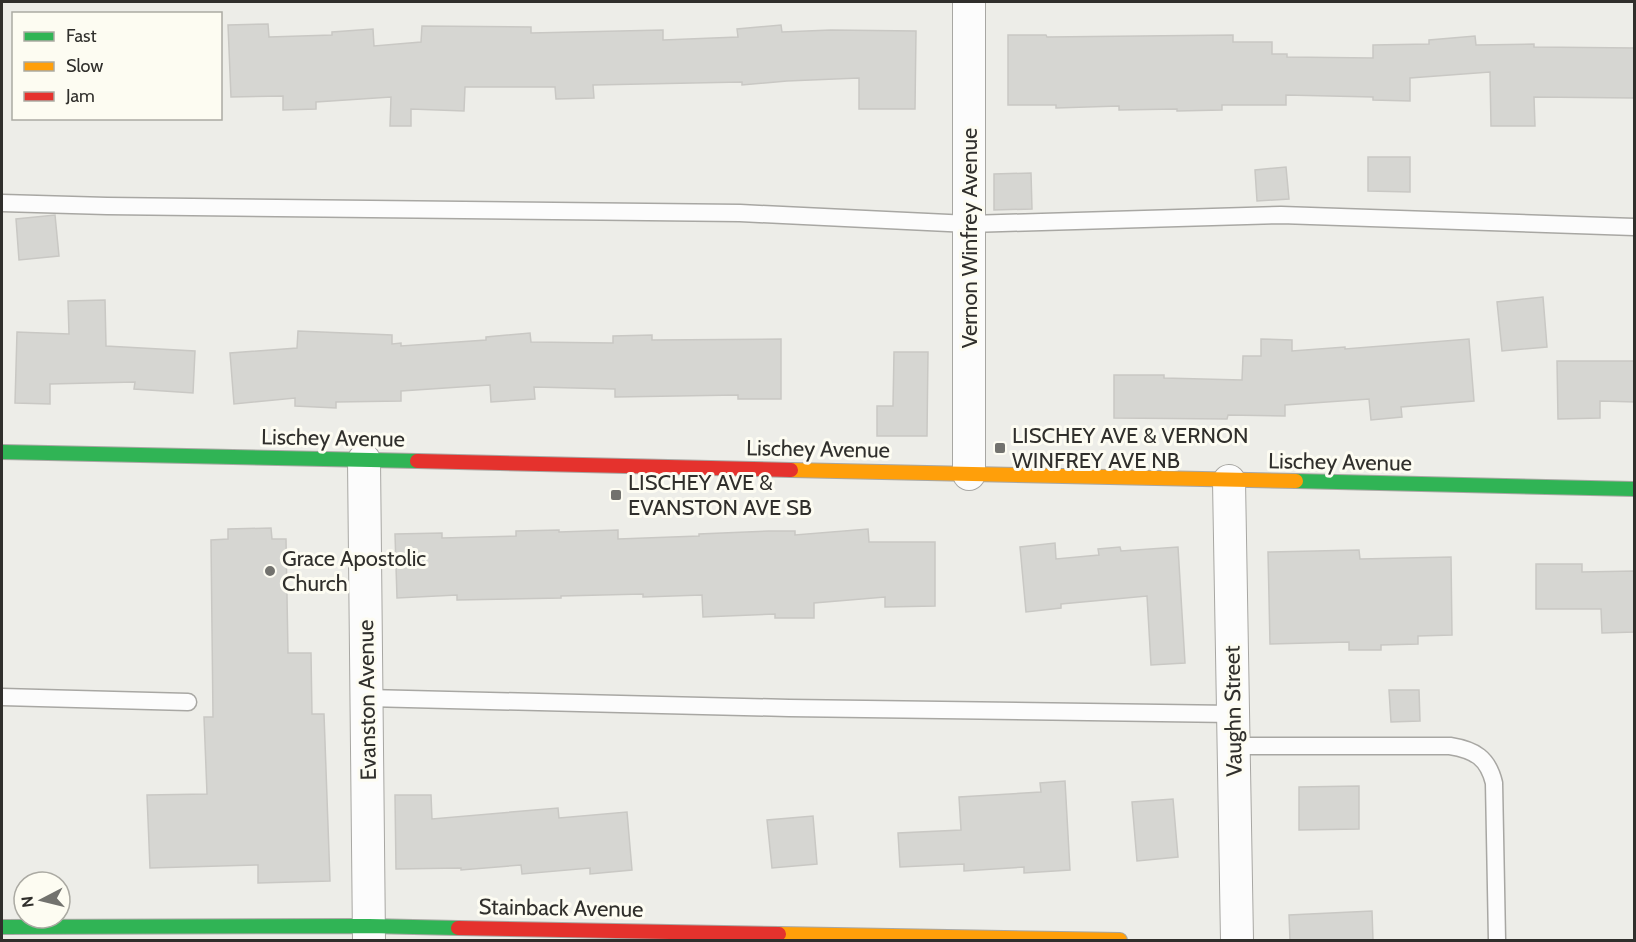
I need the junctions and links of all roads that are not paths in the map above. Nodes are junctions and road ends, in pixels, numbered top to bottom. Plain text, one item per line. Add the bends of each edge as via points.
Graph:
1 (969, 2) edge
2 (2, 203) edge
3 (969, 224) junction
4 (1635, 228) edge
5 (2, 452) edge
6 (364, 460) junction
7 (969, 474) junction
8 (1229, 481) junction
9 (1635, 489) edge
10 (2, 697) edge
11 (367, 698) junction
12 (188, 702) dead end
13 (1233, 714) junction
14 (1233, 746) junction
15 (2, 927) edge
16 (369, 933) edge
17 (1120, 940) edge
18 (1237, 940) edge
19 (1497, 940) edge

1 - 3 street, Vernon Winfrey Avenue
2 - 3 lane via 740,213
3 - 4 lane via 1281,215
3 - 7 street, Vernon Winfrey Avenue
5 - 6 street, Lischey Avenue
6 - 7 street, Lischey Avenue
6 - 11 street, Evanston Avenue
7 - 8 street, Lischey Avenue
8 - 9 street, Lischey Avenue
8 - 13 street, Vaughn Street
10 - 12 lane
11 - 13 lane
11 - 16 street, Evanston Avenue
13 - 14 street, Vaughn Street
14 - 18 street, Vaughn Street
14 - 19 lane via 1450,746 1473,752 1485,761 1494,783
15 - 16 street, Stainback Avenue
16 - 17 street, Stainback Avenue

